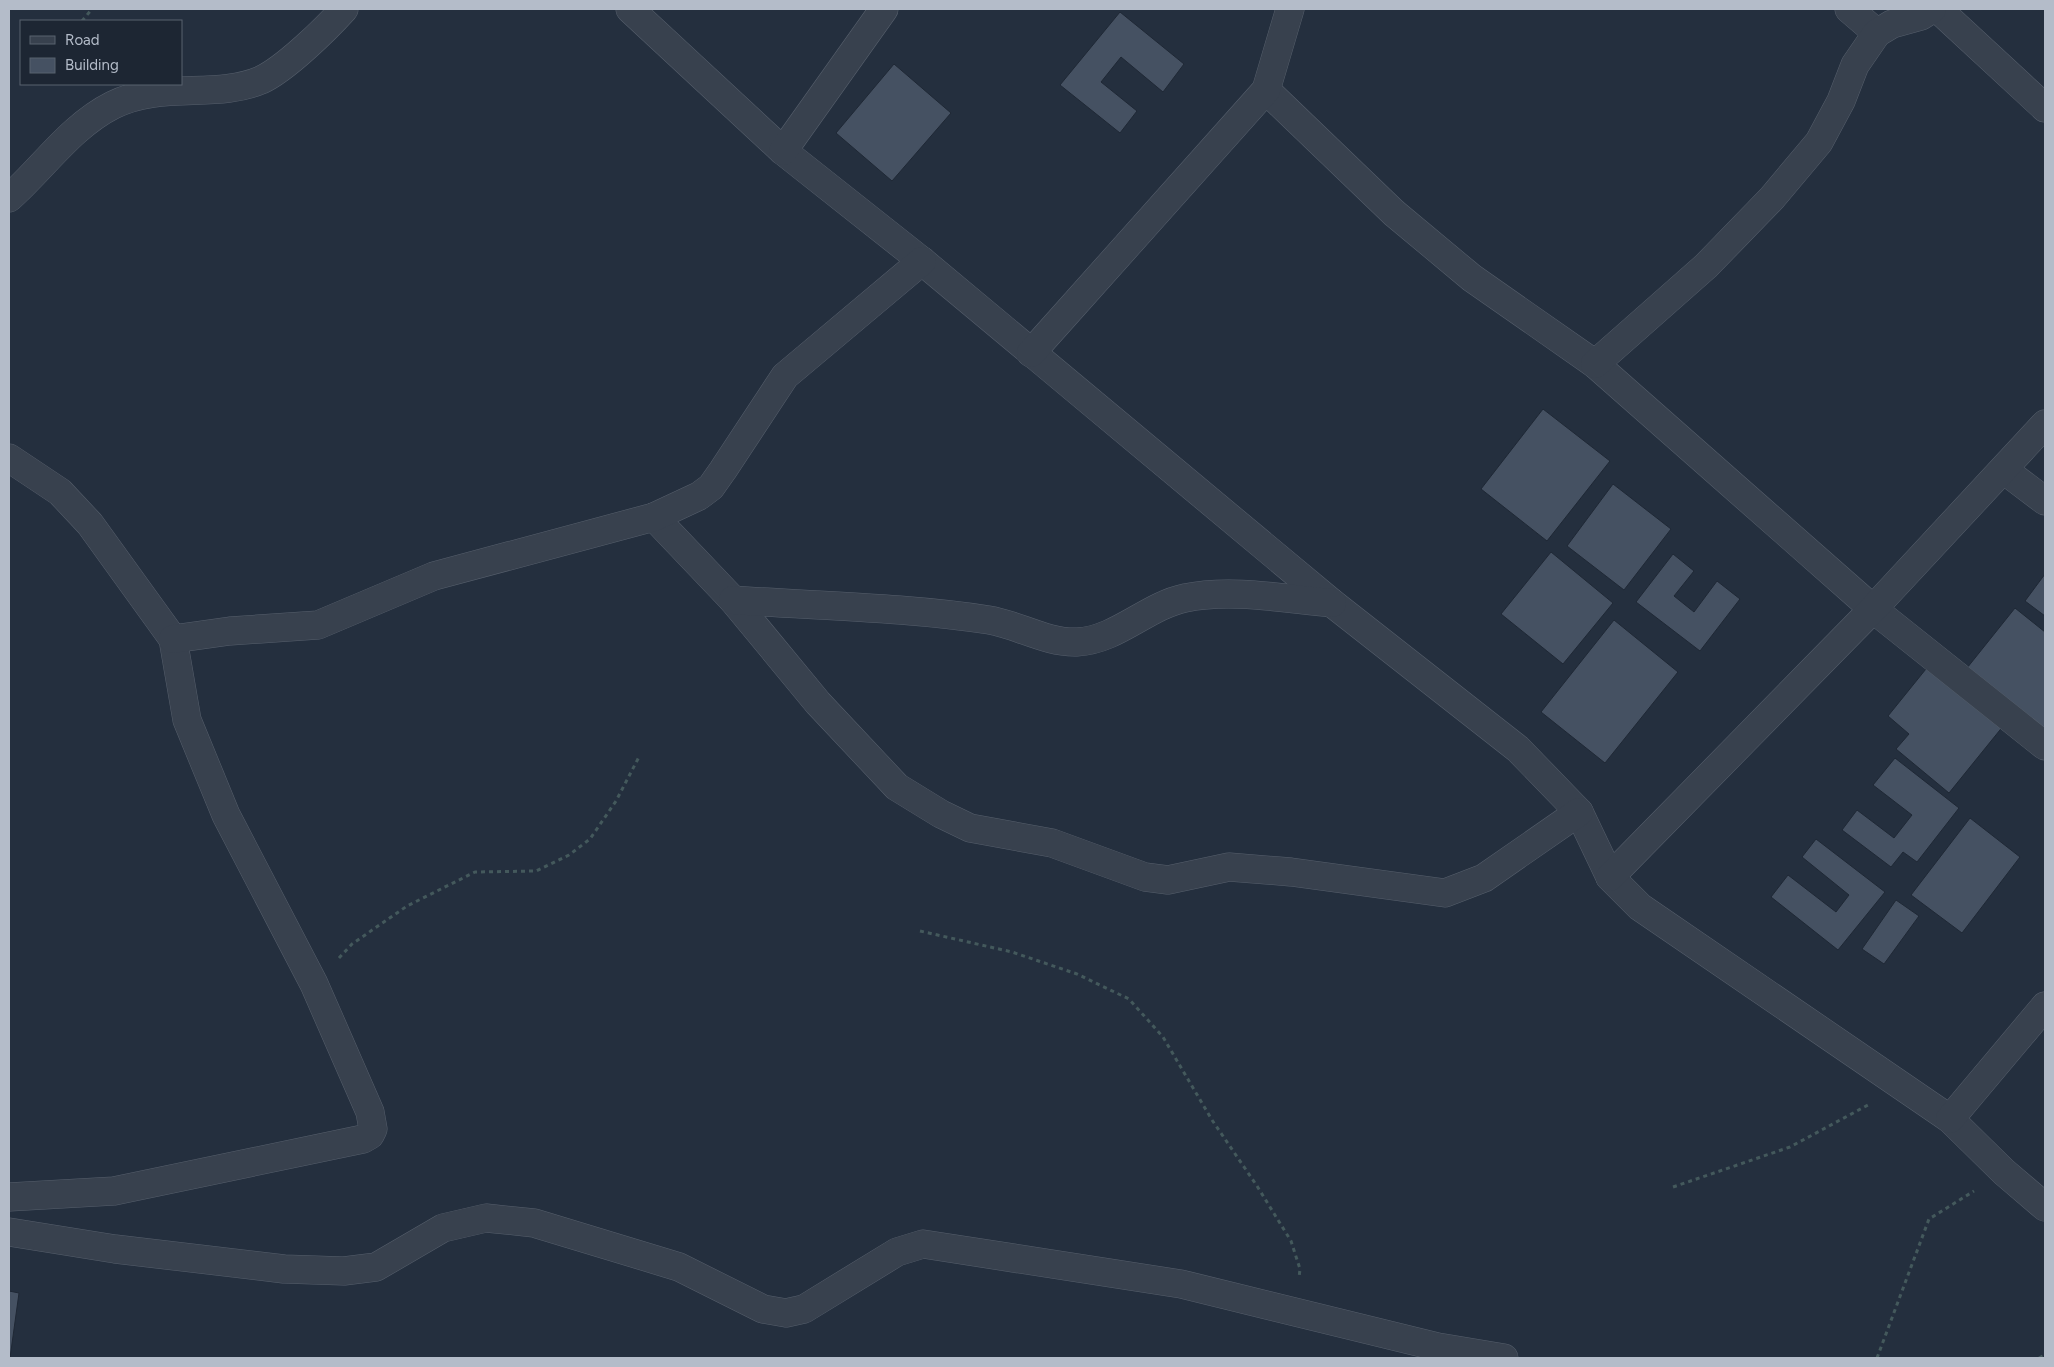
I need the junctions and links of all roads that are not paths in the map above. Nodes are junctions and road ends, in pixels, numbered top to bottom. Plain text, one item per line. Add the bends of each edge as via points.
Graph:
1 (344, 9) edge
2 (630, 9) edge
3 (884, 9) edge
4 (1290, 9) edge
5 (1848, 9) edge
6 (1932, 9) edge
7 (1938, 9) edge
8 (1877, 33) junction
9 (1266, 90) junction
10 (2045, 108) edge
11 (783, 151) junction
12 (9, 198) edge
13 (922, 261) junction
14 (1032, 353) junction
15 (1595, 364) junction
16 (2045, 424) edge
17 (9, 458) edge
18 (2004, 470) junction
19 (2045, 501) edge
20 (654, 517) junction
21 (733, 600) junction
22 (1332, 603) junction
23 (1873, 609) junction
24 (173, 639) junction
25 (2045, 746) edge
26 (1579, 812) junction
27 (1610, 876) junction
28 (2045, 1006) edge
29 (1950, 1119) junction
30 (9, 1197) edge
31 (2045, 1207) edge
32 (9, 1232) edge
33 (1438, 1347) junction
34 (1401, 1358) edge
35 (1504, 1358) edge

1 - 12 street via 297,54 261,80 232,86 147,93 113,105 85,122
2 - 11 street
3 - 11 street
4 - 9 street
5 - 8 street
6 - 8 street
7 - 10 street
8 - 15 street via 1855,65 1841,101 1819,142 1772,198 1706,266
9 - 14 street
9 - 15 street via 1394,213 1465,272
11 - 13 street
13 - 14 street
13 - 20 street via 785,376 711,487
14 - 22 street
15 - 23 street
16 - 18 street
17 - 24 street via 60,492 84,518
18 - 19 street
18 - 23 street
20 - 21 street
20 - 24 street via 434,576 318,625
21 - 22 street via 956,616 992,621 1054,640 1078,642 1112,632 1185,598 1228,594
21 - 26 street via 818,703 897,787 970,828 1052,843 1145,877 1168,880 1229,867 1444,893 1484,878
22 - 26 street via 1518,749
23 - 25 street
23 - 27 street
24 - 30 street via 187,720 226,816 314,984 370,1112 373,1129 362,1139 114,1191
26 - 27 street
27 - 29 street via 1640,907
28 - 29 street
29 - 31 street
32 - 33 street via 115,1249 284,1269 344,1271 376,1267 443,1228 486,1218 534,1223 679,1267 763,1309 786,1313 804,1309 897,1252 923,1244 1181,1284
33 - 34 street
33 - 35 street

